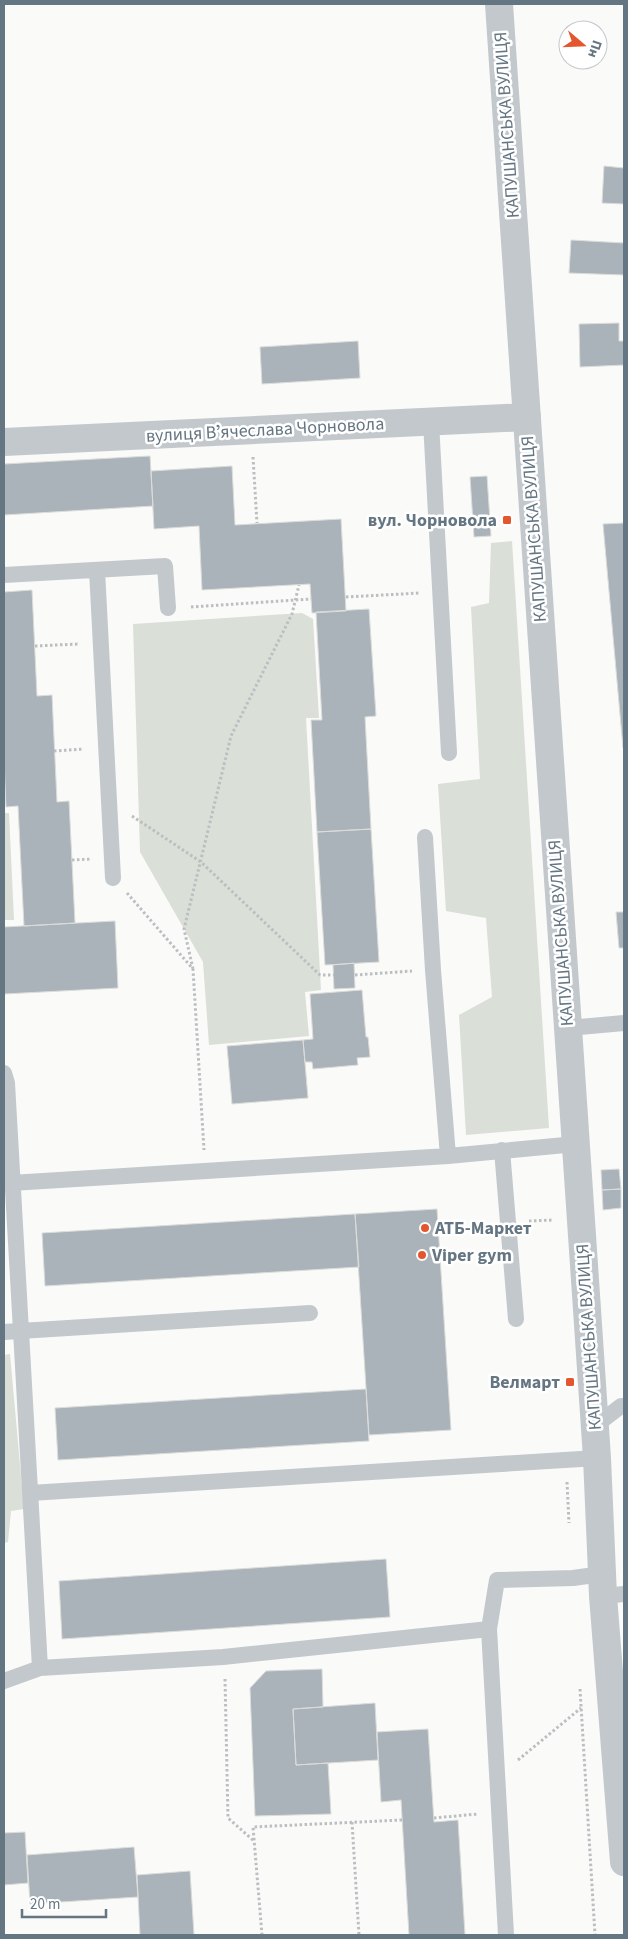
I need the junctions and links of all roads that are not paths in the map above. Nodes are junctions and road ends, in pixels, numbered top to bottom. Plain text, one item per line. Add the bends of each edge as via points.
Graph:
1 (499, 4) edge
2 (527, 417) junction
3 (431, 422) junction
4 (4, 442) edge
5 (97, 570) junction
6 (4, 575) edge
7 (168, 608) road end
8 (449, 753) dead end
9 (425, 837) dead end
10 (114, 878) road end
11 (624, 1023) edge
12 (568, 1028) junction
13 (4, 1073) edge
14 (576, 1144) junction
15 (502, 1150) junction
16 (448, 1156) junction
17 (11, 1183) junction
18 (310, 1313) dead end
19 (516, 1319) dead end
20 (12, 1332) edge
21 (624, 1406) edge
22 (595, 1426) junction
23 (597, 1458) junction
24 (30, 1493) junction
25 (610, 1588) edge
26 (489, 1629) junction
27 (40, 1668) junction
28 (4, 1681) edge
29 (622, 1815) edge
30 (624, 1862) edge
31 (506, 1935) edge

1 - 2 street, КАПУШАНСЬКА ВУЛИЦЯ
2 - 3 street, вулиця Вʼячеслава Чорновола
2 - 12 street, КАПУШАНСЬКА ВУЛИЦЯ
3 - 4 street, вулиця Вʼячеслава Чорновола
3 - 8 lane
5 - 6 lane
5 - 7 lane via 165,566
5 - 10 lane
9 - 16 lane via 432,970
11 - 12 lane
12 - 14 street, КАПУШАНСЬКА ВУЛИЦЯ
13 - 17 lane
14 - 15 lane
14 - 22 street, КАПУШАНСЬКА ВУЛИЦЯ
15 - 16 lane
15 - 19 lane
16 - 17 lane
17 - 20 lane
18 - 20 lane
20 - 24 lane
21 - 22 lane
22 - 23 street, КАПУШАНСЬКА ВУЛИЦЯ
23 - 24 lane
23 - 25 street, КАПУШАНСЬКА ВУЛИЦЯ
24 - 27 lane
25 - 26 lane via 573,1578 497,1580
25 - 29 street, КАПУШАНСЬКА ВУЛИЦЯ
26 - 27 lane via 224,1657
26 - 31 lane
27 - 28 lane
29 - 30 street, КАПУШАНСЬКА ВУЛИЦЯ

